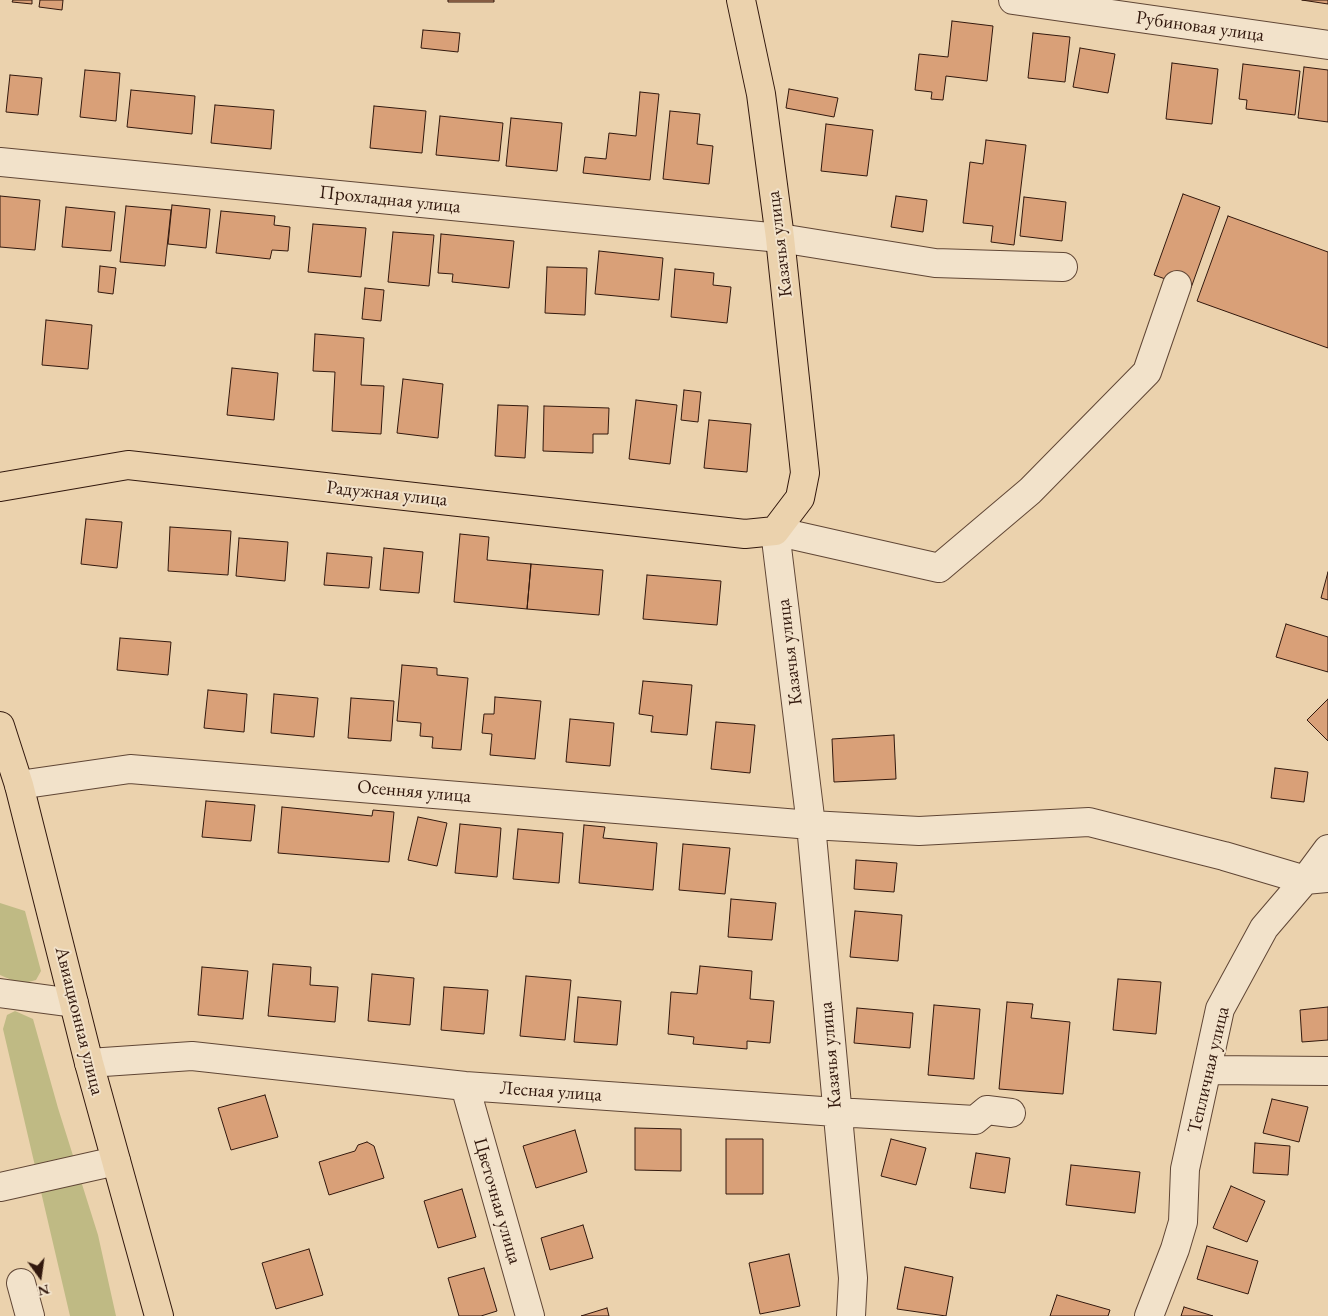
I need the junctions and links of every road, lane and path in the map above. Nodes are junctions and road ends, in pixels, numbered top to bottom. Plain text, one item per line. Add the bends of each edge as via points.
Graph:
1 (741, 0) edge
2 (1013, 0) edge
3 (1328, 45) edge
4 (0, 162) edge
5 (780, 238) junction
6 (1063, 267) dead end
7 (1177, 285) dead end
8 (1, 483) edge
9 (775, 531) junction
10 (0, 726) edge
11 (19, 785) junction
12 (811, 825) junction
13 (1328, 849) edge
14 (1316, 879) edge
15 (0, 994) edge
16 (74, 1003) junction
17 (89, 1063) junction
18 (1208, 1070) junction
19 (1328, 1071) edge
20 (465, 1086) junction
21 (836, 1112) junction
22 (1011, 1113) dead end
23 (116, 1161) junction
24 (0, 1187) edge
25 (21, 1283) dead end
26 (30, 1316) edge
27 (158, 1316) edge
28 (530, 1316) edge
29 (851, 1316) edge
30 (1149, 1316) edge

1 - 5 main road, Казачья улица via 761,94
2 - 3 street, Рубиновая улица
4 - 5 street, Прохладная улица
5 - 6 street, Прохладная улица via 935,263
5 - 9 main road, Казачья улица via 805,473 800,498
7 - 9 street via 1147,372 1030,491 939,568
8 - 9 main road, Радужная улица via 128,466 745,534
9 - 12 street, Казачья улица
10 - 11 main road, Авиационная улица
11 - 12 street, Осенняя улица via 130,769
11 - 16 main road, Авиационная улица
12 - 14 street, Осенняя улица via 919,831 1089,822
12 - 21 street, Казачья улица
13 - 14 street, Тепличная улица
14 - 18 street, Тепличная улица via 1264,928 1220,1009
15 - 16 street
16 - 17 main road, Авиационная улица
17 - 20 street, Лесная улица via 192,1056
17 - 23 main road, Авиационная улица
18 - 19 street
18 - 30 street, Тепличная улица via 1185,1170 1183,1222
20 - 21 street, Лесная улица
20 - 28 street, Цветочная улица
21 - 22 street, Лесная улица via 974,1120 987,1110
21 - 29 street, Казачья улица via 853,1278
23 - 24 street
23 - 27 main road, Авиационная улица
25 - 26 street

